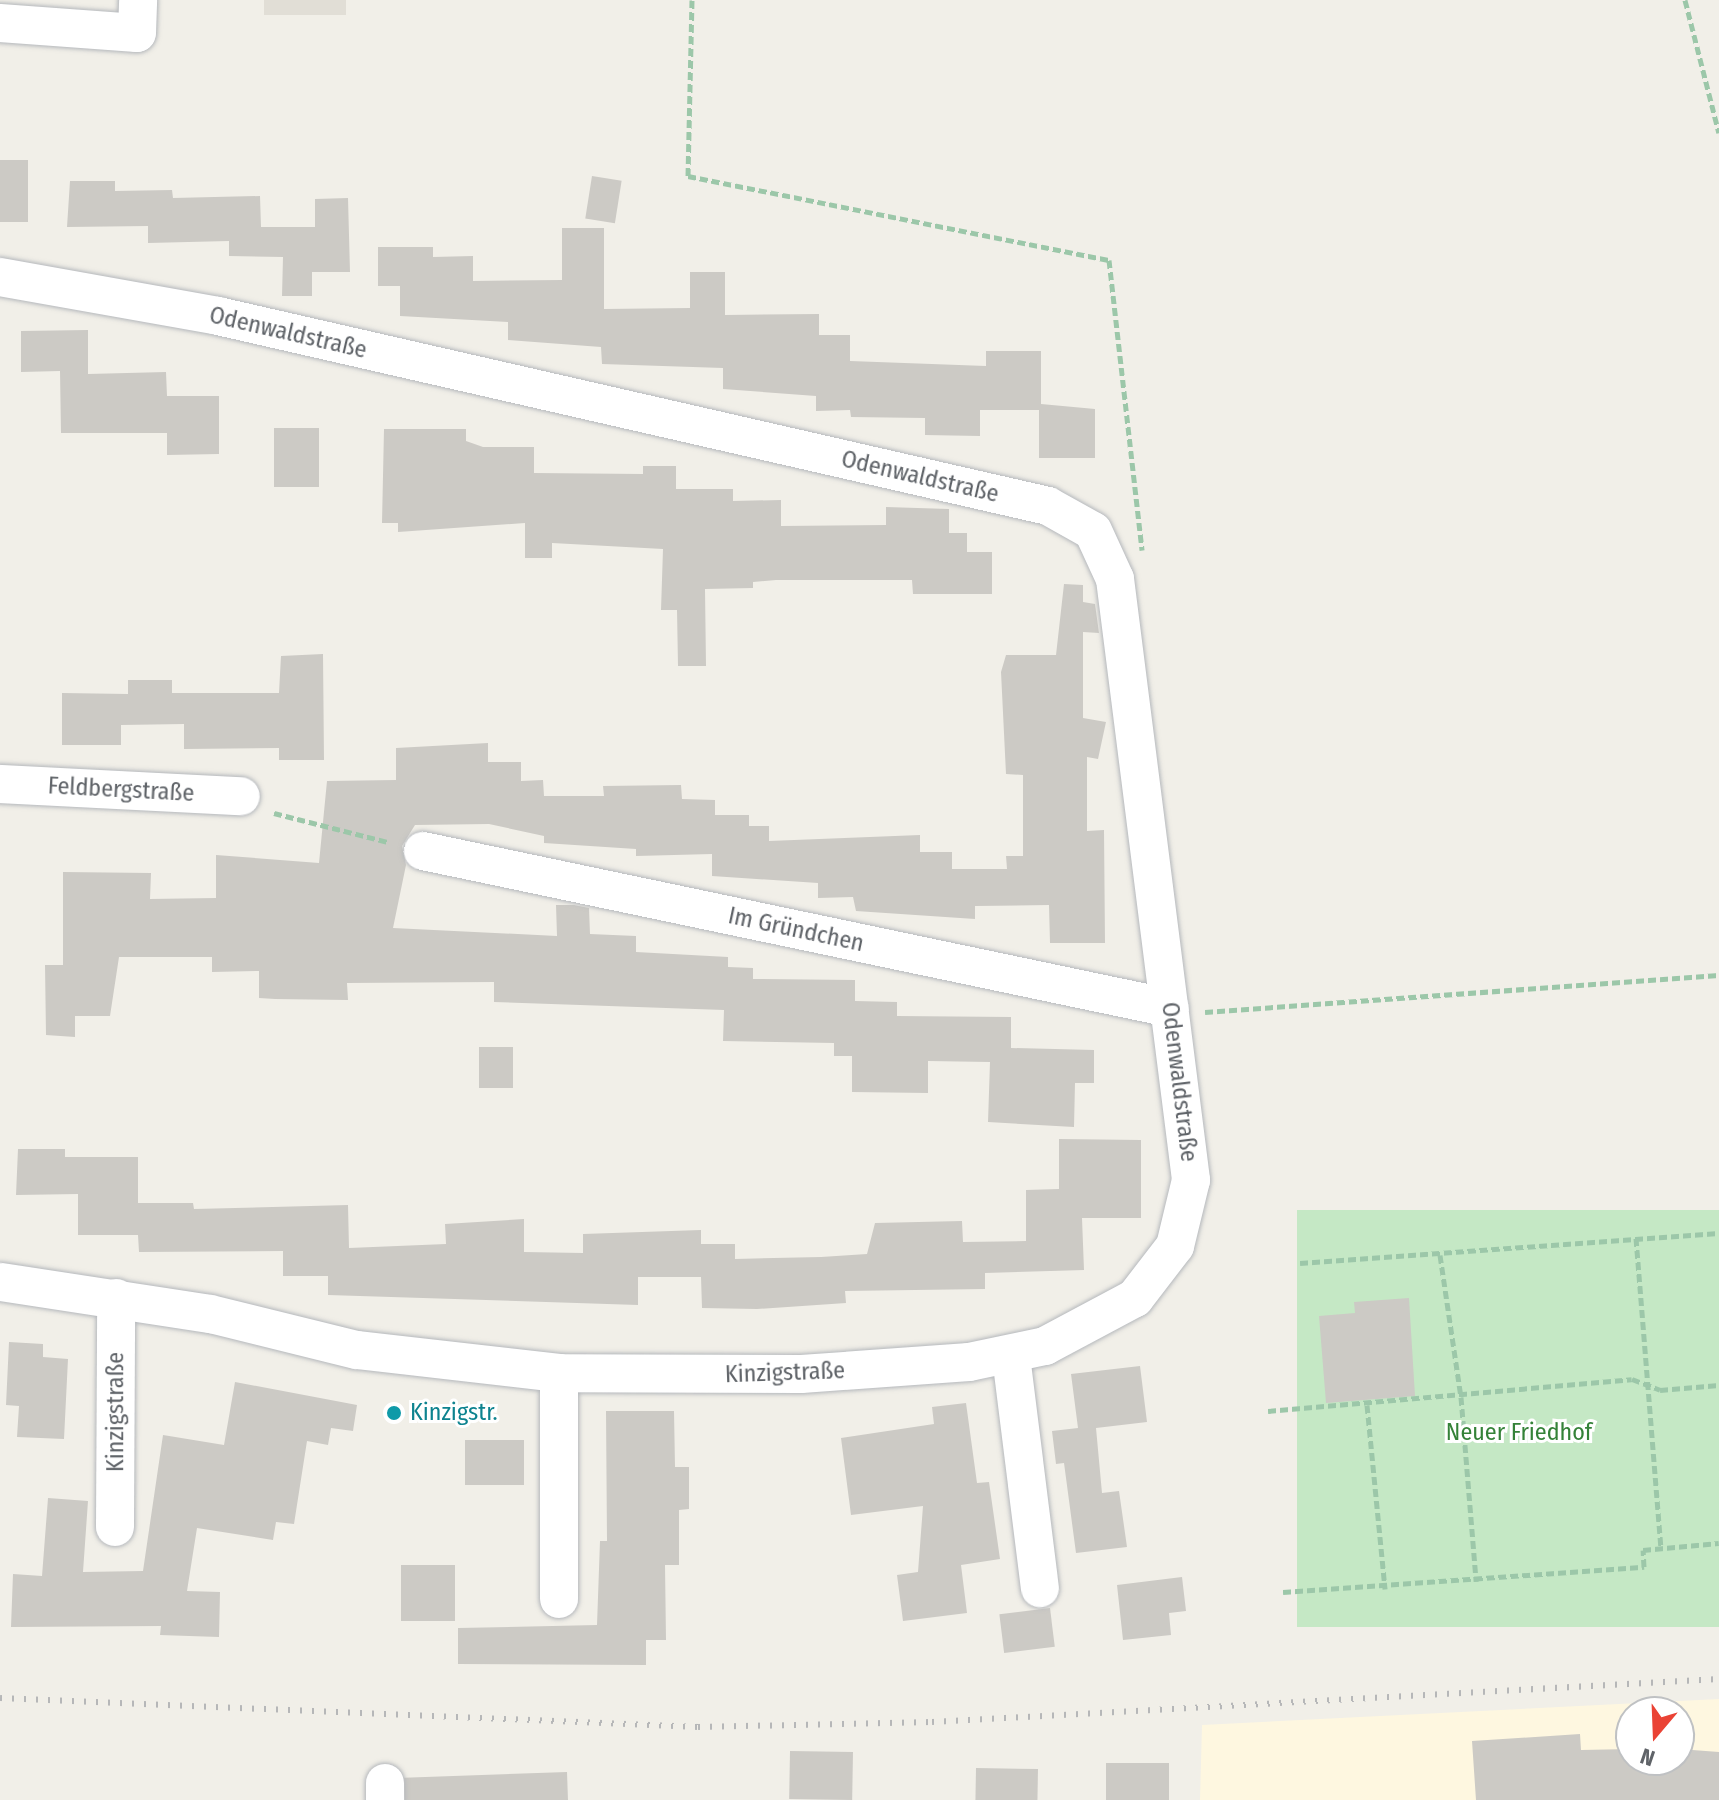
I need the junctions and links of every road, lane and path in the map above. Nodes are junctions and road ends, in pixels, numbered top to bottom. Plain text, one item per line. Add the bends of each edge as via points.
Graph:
1 (138, 0) edge
2 (692, 0) edge
3 (1685, 0) edge
4 (0, 23) edge
5 (1719, 133) edge
6 (0, 277) edge
7 (1115, 579) junction
8 (0, 784) edge
9 (241, 796) joint
10 (423, 851) joint
11 (1719, 975) edge
12 (1171, 1011) junction
13 (1719, 1233) edge
14 (1636, 1238) junction
15 (1440, 1255) junction
16 (1300, 1263) dead end
17 (1159, 1273) joint
18 (0, 1282) edge
19 (116, 1298) junction
20 (1011, 1356) junction
21 (559, 1373) junction
22 (1647, 1385) junction
23 (1719, 1385) edge
24 (1461, 1397) junction
25 (1367, 1405) junction
26 (1268, 1411) dead end
27 (115, 1527) dead end
28 (1719, 1543) edge
29 (1661, 1548) junction
30 (1476, 1581) junction
31 (1040, 1588) dead end
32 (1385, 1589) junction
33 (1283, 1592) dead end
34 (559, 1599) dead end

1 - 4 street via 137,33
2 - 7 path via 688,176 1109,260 1146,545
3 - 5 path
6 - 7 street, Odenwaldstraße via 218,316 1048,506 1093,531
7 - 12 street, Odenwaldstraße
8 - 9 street, Feldbergstraße
9 - 10 path via 264,811
10 - 12 street, Im Gründchen
11 - 12 path
12 - 17 street, Odenwaldstraße via 1191,1180 1175,1246
13 - 14 path
14 - 15 path
14 - 22 path
15 - 16 path
15 - 24 path
17 - 20 street, Kinzigstraße via 1085,1329
18 - 19 street, Kinzigstraße
19 - 21 street, Kinzigstraße via 356,1350
19 - 27 street, Kinzigstraße
20 - 21 street, Kinzigstraße via 801,1374
20 - 31 street
21 - 34 street
22 - 23 path
22 - 24 path via 1632,1379
22 - 29 path
24 - 25 path
24 - 30 path
25 - 26 path
25 - 32 path
28 - 29 path
29 - 30 path via 1643,1550 1644,1567
30 - 32 path
32 - 33 path

